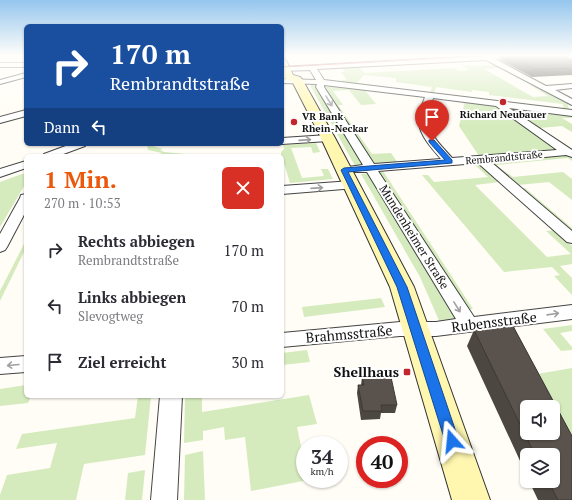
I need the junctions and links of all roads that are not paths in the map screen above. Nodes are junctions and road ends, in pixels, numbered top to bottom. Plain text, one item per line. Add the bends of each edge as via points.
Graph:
1 (10, 79) edge
2 (296, 79) edge
3 (315, 79) edge
4 (315, 79) edge
5 (529, 79) edge
6 (0, 82) edge
7 (321, 82) junction
8 (572, 86) edge
9 (545, 88) junction
10 (430, 96) junction
11 (572, 102) edge
12 (497, 104) junction
13 (0, 108) edge
14 (572, 113) edge
15 (24, 114) edge
16 (14, 116) junction
17 (0, 120) edge
18 (328, 138) junction
19 (284, 141) edge
20 (76, 146) edge
21 (570, 153) edge
22 (55, 154) edge
23 (482, 159) junction
24 (450, 162) junction
25 (24, 165) edge
26 (371, 168) junction
27 (0, 173) edge
28 (348, 178) junction
29 (284, 190) edge
30 (24, 206) edge
31 (572, 239) edge
32 (0, 247) edge
33 (572, 312) edge
34 (469, 325) junction
35 (417, 329) junction
36 (284, 340) edge
37 (24, 364) edge
38 (0, 366) edge
39 (171, 398) edge
40 (164, 500) edge
41 (471, 500) edge

1 - 6 street
2 - 18 street
3 - 7 street, Mundenheimer Straße
4 - 7 street
5 - 9 street
7 - 10 street
7 -> 26 street, Mundenheimer Straße via 320,87
8 - 9 street
9 - 11 street
10 - 12 street
10 - 24 street via 423,116 424,125 432,141
12 - 14 street
12 - 21 street
13 - 16 street
15 - 16 street
16 - 17 street
19 -> 18 street
18 - 28 street
20 - 22 street
21 - 23 street, Rembrandtstraße
23 - 24 street, Rembrandtstraße
23 - 31 street
24 - 26 street, Rembrandtstraße
25 - 27 street
26 - 28 street, Rembrandtstraße
26 -> 34 street, Mundenheimer Straße
29 -> 28 street, Rembrandtstraße
28 - 35 street via 402,287
30 - 32 street
34 -> 33 street, Rubensstraße
34 - 35 street, Rubensstraße
35 - 36 street, Brahmsstraße
35 - 41 street
37 -> 38 street
39 - 40 street

